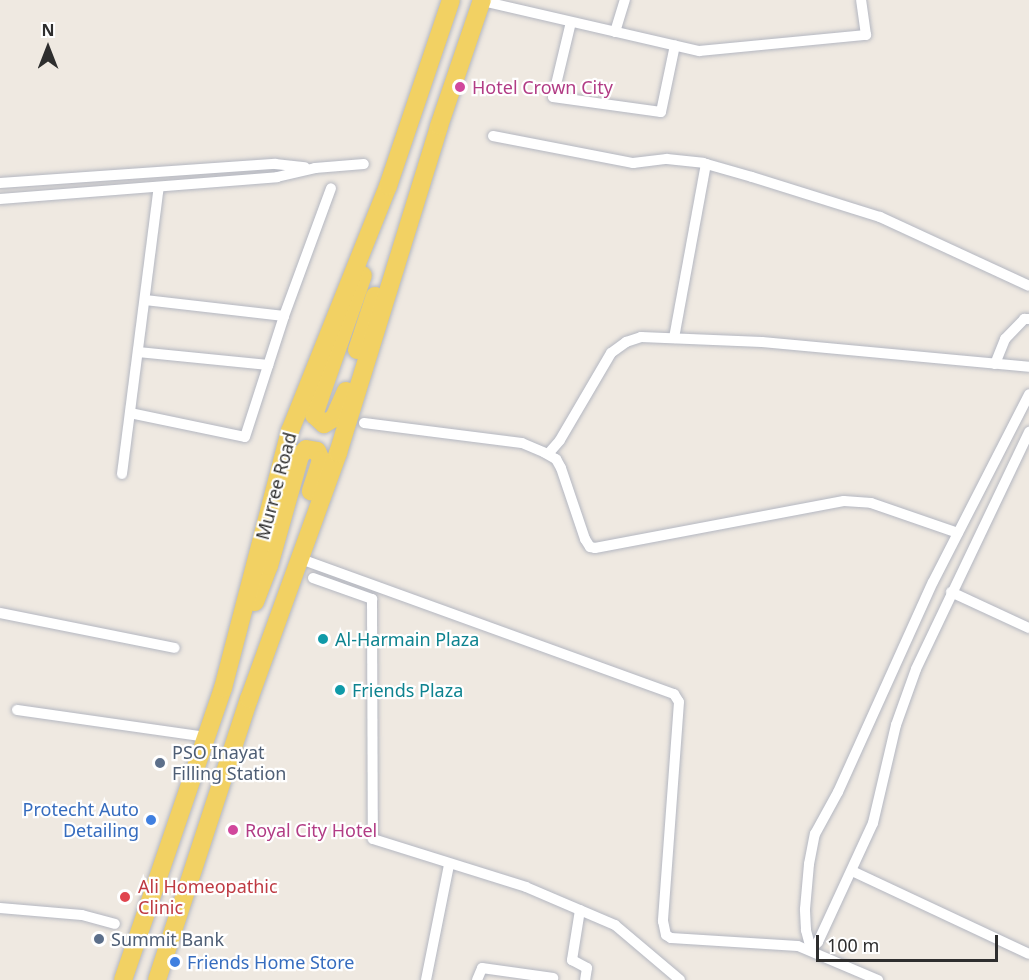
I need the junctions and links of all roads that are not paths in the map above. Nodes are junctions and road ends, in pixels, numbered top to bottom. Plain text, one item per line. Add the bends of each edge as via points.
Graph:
1 (451, 0) edge
2 (482, 0) edge
3 (624, 0) edge
4 (861, 0) edge
5 (571, 22) junction
6 (615, 32) junction
7 (675, 45) junction
8 (439, 126) junction
9 (493, 136) dead end
10 (364, 164) dead end
11 (706, 164) junction
12 (315, 168) junction
13 (0, 183) edge
14 (388, 186) junction
15 (159, 187) junction
16 (331, 188) dead end
17 (0, 199) edge
18 (1029, 286) edge
19 (145, 300) junction
20 (284, 316) junction
21 (1029, 319) edge
22 (674, 338) junction
23 (138, 352) junction
24 (995, 364) junction
25 (268, 365) junction
26 (1029, 368) edge
27 (1029, 394) edge
28 (130, 413) junction
29 (364, 423) dead end
30 (1029, 432) edge
31 (548, 454) junction
32 (122, 474) dead end
33 (958, 533) junction
34 (298, 558) junction
35 (313, 578) dead end
36 (951, 592) junction
37 (0, 614) edge
38 (1029, 628) edge
39 (175, 648) dead end
40 (223, 688) junction
41 (249, 699) junction
42 (17, 710) dead end
43 (206, 737) junction
44 (449, 865) junction
45 (852, 871) junction
46 (0, 908) edge
47 (580, 910) junction
48 (115, 924) dead end
49 (811, 949) junction
50 (1029, 954) edge
51 (553, 978) dead end
52 (123, 980) edge
53 (157, 980) edge
54 (426, 980) edge
55 (477, 980) edge
56 (585, 980) edge
57 (680, 980) edge
58 (878, 980) edge

1 - 14 main road, Murree Road
2 - 5 street
2 - 8 main road
3 - 6 street
4 - 7 street via 866,35 699,51
5 - 6 street
5 - 7 street via 553,97 660,112
6 - 7 street
8 - 14 main road via 366,321 345,395 334,418 324,424 314,415 356,302
8 - 34 main road via 338,453
9 - 11 street via 633,163 667,159
10 - 12 street
11 - 18 street via 880,217
11 - 22 street
12 - 13 street via 275,164
12 - 15 street via 277,177
14 - 40 main road, Murree Road via 290,431
15 - 17 street
15 - 19 street
16 - 20 street
19 - 20 street
19 - 23 street
20 - 25 street
21 - 24 street via 1005,339
22 - 24 street via 762,342
22 - 31 street via 641,337 611,353
23 - 25 street
23 - 28 street
24 - 26 street
25 - 28 street via 245,437
27 - 33 street
28 - 32 street
29 - 31 street via 522,443
30 - 36 street
31 - 33 street via 561,468 585,539 595,548 844,501 871,503
33 - 49 street via 815,834 805,909
34 - 41 main road
34 - 49 street via 674,694 679,702 663,921 666,935
35 - 44 street via 372,599 373,839
36 - 38 street
36 - 45 street via 905,698 873,823
37 - 39 street
40 - 41 main road via 269,566 300,456 306,449 317,451 321,460 276,592
40 - 43 main road, Murree Road
41 - 53 main road
42 - 43 street
43 - 52 main road, Murree Road
44 - 47 street via 526,887
44 - 54 street
45 - 49 street
45 - 50 street
46 - 48 street via 82,915
47 - 56 street via 572,960 587,968
47 - 57 street via 615,925
49 - 58 street
51 - 55 street via 482,968

